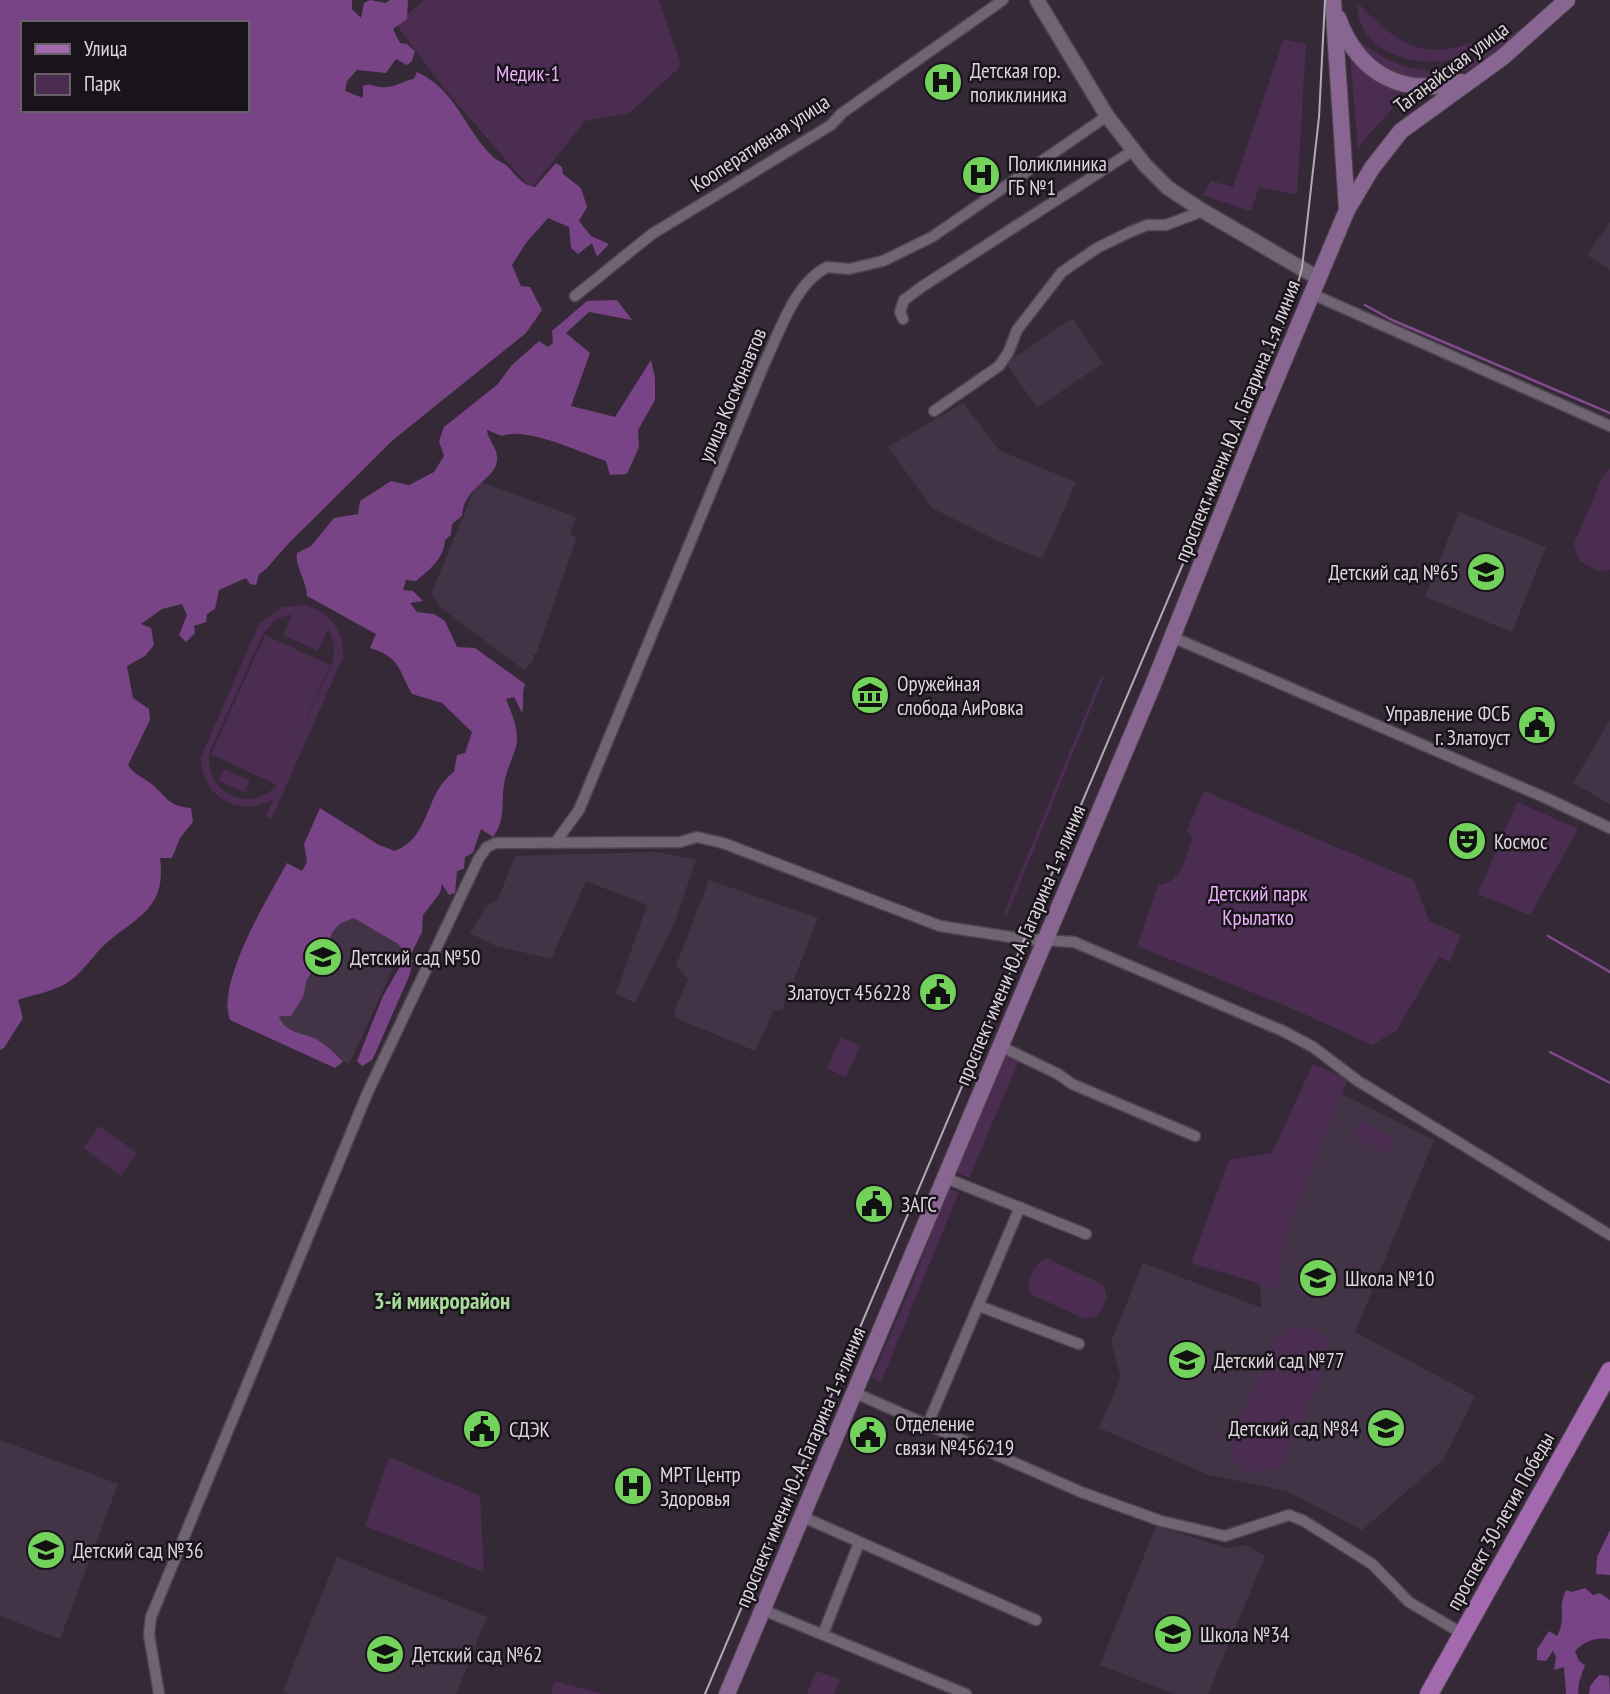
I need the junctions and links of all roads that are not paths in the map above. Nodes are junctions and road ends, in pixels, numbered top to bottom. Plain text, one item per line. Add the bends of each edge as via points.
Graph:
1 (1003, 0) edge
2 (1037, 0) edge
3 (1567, 0) edge
4 (1333, 3) edge
5 (1470, 79) junction
6 (1107, 116) junction
7 (1131, 152) junction
8 (1347, 210) junction
9 (1202, 211) junction
10 (1318, 278) junction
11 (1312, 294) junction
12 (575, 296) dead end
13 (903, 319) dead end
14 (934, 411) dead end
15 (1610, 426) edge
16 (1172, 637) junction
17 (1610, 828) edge
18 (555, 843) junction
19 (1045, 940) junction
20 (1000, 1046) junction
21 (1195, 1136) dead end
22 (943, 1177) junction
23 (1020, 1206) junction
24 (1086, 1234) dead end
25 (1610, 1235) edge
26 (979, 1306) junction
27 (1079, 1344) dead end
28 (1610, 1371) edge
29 (855, 1393) junction
30 (927, 1426) junction
31 (803, 1517) junction
32 (859, 1543) junction
33 (763, 1610) junction
34 (1036, 1620) dead end
35 (823, 1634) junction
36 (1463, 1634) junction
37 (159, 1694) edge
38 (727, 1694) edge
39 (966, 1694) edge
40 (1429, 1694) edge

1 - 12 street, Кооперативная улица via 862,98 831,125 652,234
2 - 6 street
3 - 5 main road, Таганайская улица via 1503,57
4 - 5 main road via 1361,58 1389,80 1430,88
4 - 8 main road
5 - 8 main road, Таганайская улица via 1401,131 1371,168
6 - 7 street
6 - 18 street, улица Космонавтов via 932,237 883,261 849,269 827,267 817,272 794,301 579,810
7 - 9 street via 1168,188
7 - 13 street via 913,293 904,300
8 - 10 main road, проспект имени Ю. А. Гагарина 1-я линия
9 - 10 street
9 - 14 street via 1130,232 1062,272 1017,330 999,366
10 - 11 main road, проспект имени Ю. А. Гагарина 1-я линия
11 - 15 street
11 - 16 main road, проспект имени Ю. А. Гагарина 1-я линия
16 - 17 street
16 - 19 main road, проспект имени Ю. А. Гагарина 1-я линия
18 - 19 street via 709,839 944,927
18 - 37 street via 487,847 367,1094 151,1617 149,1635
19 - 20 main road, проспект имени Ю. А. Гагарина 1-я линия
19 - 25 street via 1073,942 1313,1047 1358,1081
20 - 21 street via 1072,1084
20 - 22 main road, проспект имени Ю. А. Гагарина 1-я линия
22 - 23 street
22 - 29 main road, проспект имени Ю. А. Гагарина 1-я линия
23 - 24 street
23 - 26 street
26 - 27 street
26 - 30 street
28 - 36 main road, проспект 30-летия Победы
29 - 30 street
29 - 31 main road, проспект имени Ю. А. Гагарина 1-я линия
30 - 36 street via 1081,1492 1212,1534 1240,1533 1289,1515 1372,1564 1409,1602
31 - 32 street
31 - 33 main road, проспект имени Ю. А. Гагарина 1-я линия
32 - 34 street
32 - 35 street
33 - 35 street
33 - 38 main road, проспект имени Ю. А. Гагарина 1-я линия
35 - 39 street
36 - 40 main road, проспект 30-летия Победы

